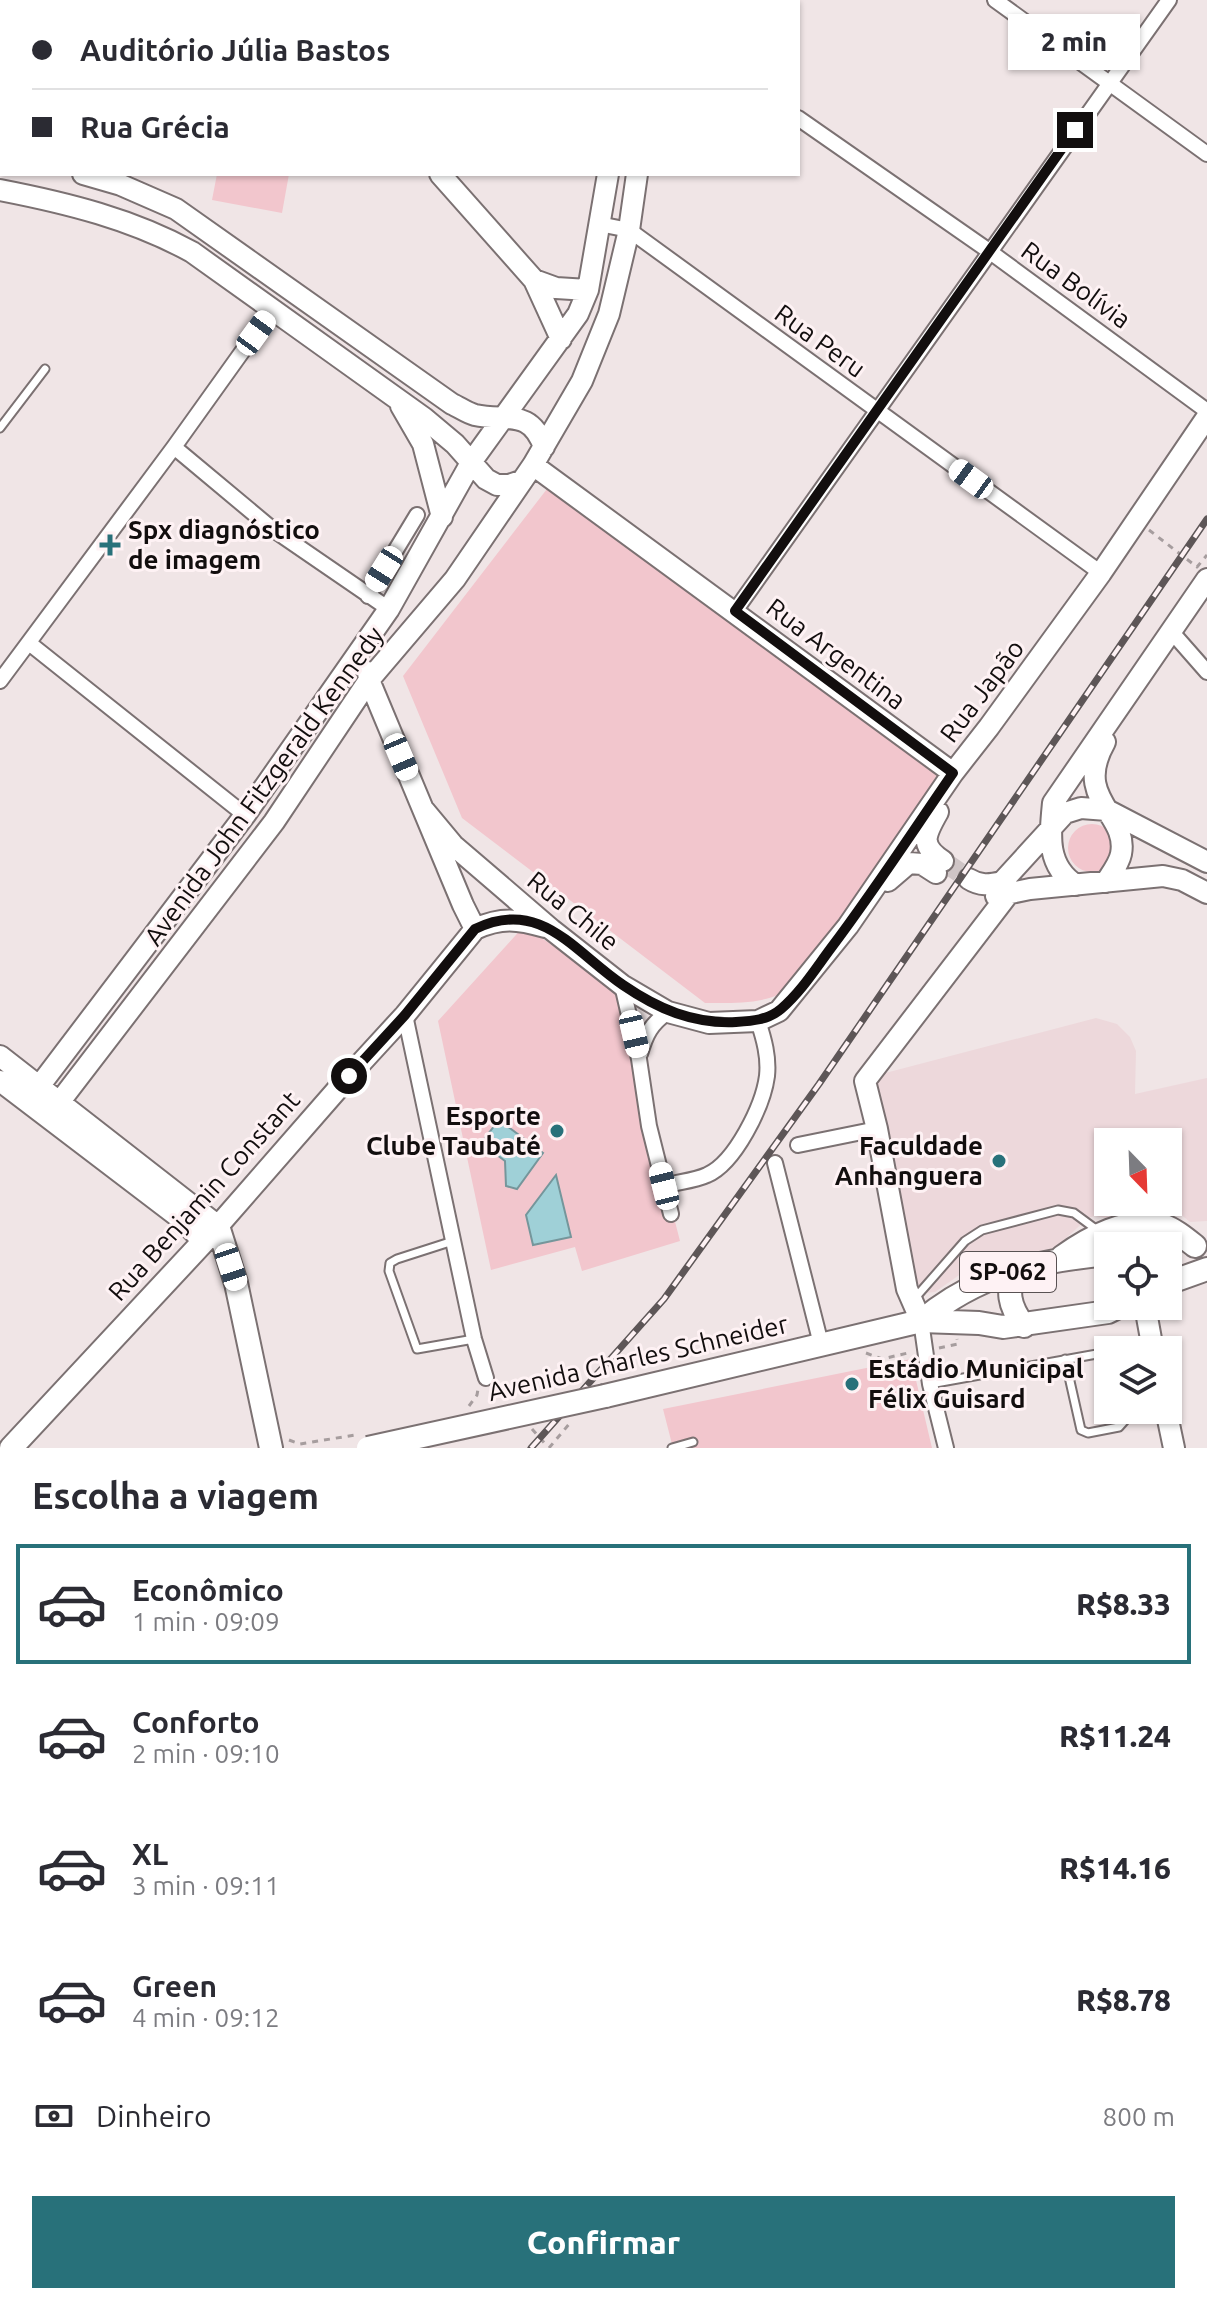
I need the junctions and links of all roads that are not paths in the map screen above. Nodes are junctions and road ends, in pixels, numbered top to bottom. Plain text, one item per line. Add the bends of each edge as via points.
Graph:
1 (995, 0) edge
2 (1169, 0) edge
3 (1109, 81) junction
4 (800, 119) edge
5 (1207, 154) edge
6 (90, 176) edge
7 (150, 176) edge
8 (442, 176) edge
9 (608, 176) edge
10 (637, 176) edge
11 (0, 190) edge
12 (157, 200) junction
13 (176, 209) junction
14 (599, 224) junction
15 (629, 230) junction
16 (164, 236) junction
17 (989, 251) junction
18 (534, 280) junction
19 (588, 290) junction
20 (272, 310) junction
21 (561, 339) junction
22 (45, 369) dead end
23 (392, 393) junction
24 (875, 411) junction
25 (1207, 411) edge
26 (501, 417) junction
27 (1207, 417) edge
28 (0, 428) edge
29 (174, 447) junction
30 (472, 461) junction
31 (533, 464) junction
32 (417, 515) dead end
33 (442, 517) junction
34 (1101, 573) junction
35 (1207, 579) edge
36 (368, 596) junction
37 (1207, 596) edge
38 (735, 611) junction
39 (384, 615) junction
40 (1174, 634) junction
41 (29, 643) junction
42 (1207, 672) edge
43 (369, 680) junction
44 (0, 681) edge
45 (989, 727) junction
46 (953, 773) junction
47 (423, 809) junction
48 (1107, 810) junction
49 (245, 815) junction
50 (1050, 827) junction
51 (1207, 862) edge
52 (1106, 882) junction
53 (1076, 885) junction
54 (1009, 893) junction
55 (1207, 893) edge
56 (848, 926) junction
57 (475, 929) junction
58 (552, 930) junction
59 (622, 985) junction
60 (668, 1012) junction
61 (405, 1015) junction
62 (758, 1021) junction
63 (0, 1056) edge
64 (639, 1059) junction
65 (0, 1081) edge
66 (34, 1094) junction
67 (54, 1109) junction
68 (877, 1129) junction
69 (798, 1145) dead end
70 (775, 1163) dead end
71 (664, 1186) junction
72 (671, 1214) dead end
73 (1161, 1216) edge
74 (1162, 1225) junction
75 (1129, 1232) edge
76 (1094, 1233) edge
77 (211, 1234) junction
78 (453, 1241) junction
79 (1201, 1245) edge
80 (1094, 1248) edge
81 (1018, 1268) junction
82 (1207, 1269) edge
83 (1182, 1278) edge
84 (916, 1312) junction
85 (1094, 1314) edge
86 (1024, 1326) junction
87 (474, 1339) junction
88 (821, 1344) junction
89 (1094, 1354) edge
90 (1065, 1359) junction
91 (486, 1378) road end
92 (930, 1384) junction
93 (1122, 1424) edge
94 (1169, 1424) edge
95 (693, 1442) dead end
96 (272, 1447) edge
97 (11, 1448) edge
98 (368, 1448) edge
99 (672, 1448) edge
100 (946, 1448) edge
101 (1174, 1448) edge

1 - 3 street
2 - 3 street
3 - 5 street
3 - 17 street
4 - 17 street, Rua Bolívia
6 - 12 main road
7 - 12 main road
8 - 18 main road
9 - 14 main road, Avenida John Fitzgerald Kennedy
10 - 15 main road, Avenida John Fitzgerald Kennedy
11 - 16 main road via 67,203
12 - 13 main road
13 - 16 main road via 178,228
13 - 26 main road via 452,404 473,414
14 - 15 street
14 - 19 main road, Avenida John Fitzgerald Kennedy
15 - 24 street, Rua Peru
15 - 31 main road, Avenida John Fitzgerald Kennedy via 604,328 582,381
16 - 20 main road
17 - 24 street
17 - 25 street, Rua Bolívia
18 - 19 main road
18 - 21 main road
19 - 21 main road, Avenida John Fitzgerald Kennedy
20 - 23 main road
20 - 29 street
21 - 26 main road, Avenida John Fitzgerald Kennedy
22 - 28 lane
23 - 30 main road
23 - 33 main road via 423,444
24 - 34 street, Rua Peru
24 - 38 street
26 - 30 main road, Avenida John Fitzgerald Kennedy
26 - 31 main road via 533,426
27 - 34 main road, Rua Japão
29 - 36 street via 271,528
29 - 41 street
30 - 31 main road via 497,485 509,485
30 - 33 main road, Avenida John Fitzgerald Kennedy
31 - 38 main road, Rua Argentina
31 - 43 main road, Avenida John Fitzgerald Kennedy via 455,579
32 - 36 street
33 - 39 main road, Avenida John Fitzgerald Kennedy
34 - 45 main road, Rua Japão
35 - 40 main road
36 - 39 street
37 - 40 main road
38 - 46 main road, Rua Argentina
39 - 43 main road via 369,656
39 - 49 main road, Avenida John Fitzgerald Kennedy
40 - 42 street
40 - 48 main road via 1098,755 1093,770
40 - 50 main road via 1065,784 1053,803
41 - 44 street
41 - 49 street
43 - 47 main road, Rua Chile
43 - 67 main road, Avenida John Fitzgerald Kennedy via 274,822
45 - 46 main road, Rua Japão
45 - 56 main road via 928,829 926,841 940,867 909,863
46 - 56 main road, Rua Japão
47 - 57 main road, Rua Chile
47 - 58 main road, Rua Chile via 453,845
48 - 50 main road via 1081,808 1065,813
48 - 51 main road
48 - 52 main road via 1122,853
49 - 66 main road, Avenida John Fitzgerald Kennedy
50 - 53 main road via 1056,862
50 - 54 main road via 1002,882 965,884 988,898
52 - 53 main road
52 - 55 main road via 1163,876
53 - 54 main road
54 - 68 main road via 866,1076
56 - 62 main road, Rua Japão via 793,997
57 - 58 main road via 510,918
57 - 61 main road, Rua Benjamin Constant
58 - 59 main road, Rua Chile
59 - 60 main road, Rua Chile
59 - 64 street
60 - 62 main road, Rua Chile via 709,1023
60 - 64 street via 647,1032
61 - 77 main road, Rua Benjamin Constant
61 - 78 street
62 - 71 street via 767,1046 767,1077 749,1127 727,1160 708,1175
63 - 66 main road
64 - 71 street
65 - 66 main road
66 - 67 main road
67 - 77 main road via 180,1218
68 - 69 street
68 - 84 main road via 907,1289
70 - 88 street
71 - 72 street
73 - 74 lane
74 - 75 main road, SP-062 via 1145,1224
74 - 79 main road
76 - 84 lane via 1074,1213 1058,1210 982,1230 965,1241
77 - 96 main road via 225,1251 236,1283
77 - 97 main road, Rua Benjamin Constant
78 - 87 street
78 - 87 lane via 397,1259 389,1271 417,1349
80 - 81 main road, Avenida Charles Schneider / SP-062
81 - 84 main road, Avenida Charles Schneider / SP-062
81 - 86 main road, SP-062 via 1009,1291
82 - 83 main road
84 - 86 main road, Avenida Charles Schneider / SP-062
84 - 88 main road, Avenida Charles Schneider / SP-062
84 - 92 street
85 - 86 main road, Avenida Charles Schneider / SP-062
87 - 91 street
88 - 98 main road, Avenida Charles Schneider / SP-062, bridge
89 - 90 lane
90 - 92 lane
90 - 93 lane via 1081,1430
92 - 100 street
94 - 101 main road
95 - 99 lane

